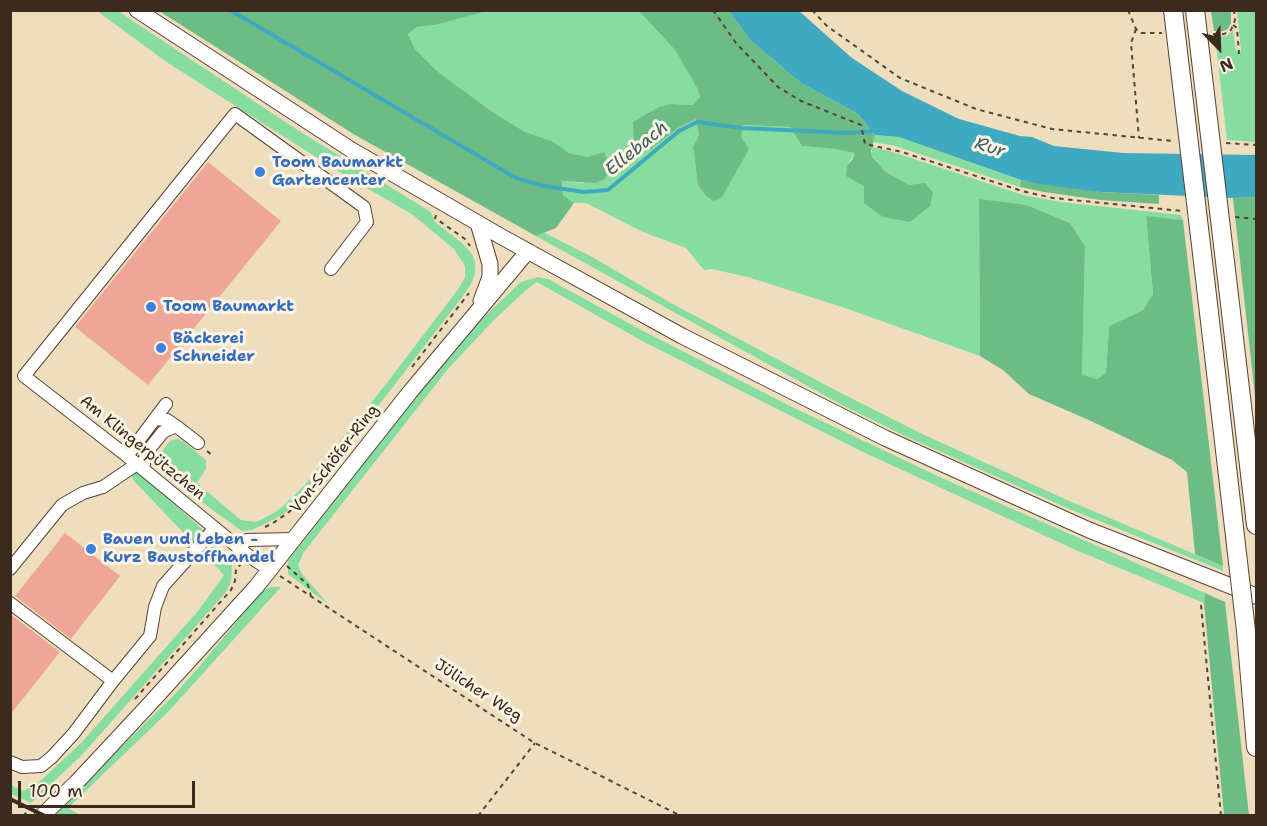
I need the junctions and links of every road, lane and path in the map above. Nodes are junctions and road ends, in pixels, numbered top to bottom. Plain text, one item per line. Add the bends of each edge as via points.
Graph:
1 (137, 10) edge
2 (713, 10) edge
3 (812, 10) edge
4 (1173, 10) edge
5 (1195, 10) edge
6 (1233, 25) dead end
7 (1136, 29) dead end
8 (1239, 54) dead end
9 (1139, 138) junction
10 (1183, 141) dead end
11 (1225, 143) dead end
12 (1257, 145) edge
13 (441, 202) junction
14 (1189, 212) dead end
15 (1234, 217) dead end
16 (1257, 219) edge
17 (478, 223) junction
18 (472, 248) dead end
19 (528, 251) junction
20 (331, 269) dead end
21 (472, 286) dead end
22 (478, 308) junction
23 (411, 368) dead end
24 (165, 404) dead end
25 (155, 418) junction
26 (176, 426) junction
27 (197, 438) dead end
28 (127, 456) junction
29 (140, 467) junction
30 (327, 474) dead end
31 (1257, 525) edge
32 (215, 528) junction
33 (294, 539) junction
34 (263, 540) junction
35 (239, 547) junction
36 (250, 556) junction
37 (274, 565) junction
38 (10, 569) edge
39 (1257, 596) edge
40 (311, 597) junction
41 (10, 603) edge
42 (1201, 605) dead end
43 (112, 681) junction
44 (131, 703) dead end
45 (535, 743) junction
46 (1257, 747) edge
47 (10, 762) edge
48 (36, 812) edge
49 (23, 816) edge
50 (478, 816) edge
51 (681, 816) edge
52 (1221, 816) edge

1 - 13 main road via 350,149
2 - 14 path via 736,44 778,87 801,101 861,125 865,144 902,152 1022,192
3 - 9 path via 867,56 900,78 932,92 1052,129
4 - 46 highway, bridge
5 - 31 highway, bridge
6 - 8 path via 1237,28
7 - 9 path via 1131,43
9 - 10 path
11 - 12 path
13 - 17 main road
13 - 18 path via 435,218
15 - 16 path
17 - 19 main road
17 - 22 main road via 490,278
19 - 22 main road, Von-Schöfer-Ring
19 - 39 main road via 682,336 885,438 1089,530
20 - 28 street, Am Klingerpützchen via 367,222 364,207 235,114 24,376
21 - 23 path
22 - 33 main road, Von-Schöfer-Ring
24 - 25 street
25 - 26 street
25 - 28 street
26 - 27 street
26 - 29 street via 163,432
28 - 29 street, Am Klingerpützchen
29 - 32 street, Am Klingerpützchen
29 - 38 street via 62,505
30 - 34 path via 289,512 263,527
32 - 35 street, Am Klingerpützchen
32 - 43 street via 163,586 154,607 150,636
33 - 34 street
33 - 37 main road, Von-Schöfer-Ring
34 - 35 street via 247,540
35 - 36 street, Am Klingerpützchen
36 - 37 street, Am Klingerpützchen
36 - 44 path via 236,569 231,590
37 - 40 path, Jülicher Weg
37 - 40 path via 298,574 308,585
37 - 48 main road, Von-Schöfer-Ring via 76,783
40 - 45 path, Jülicher Weg
41 - 43 street
42 - 52 path
43 - 47 street via 74,733 41,766 22,767
45 - 50 path
45 - 51 path, Jülicher Weg
48 - 49 path

